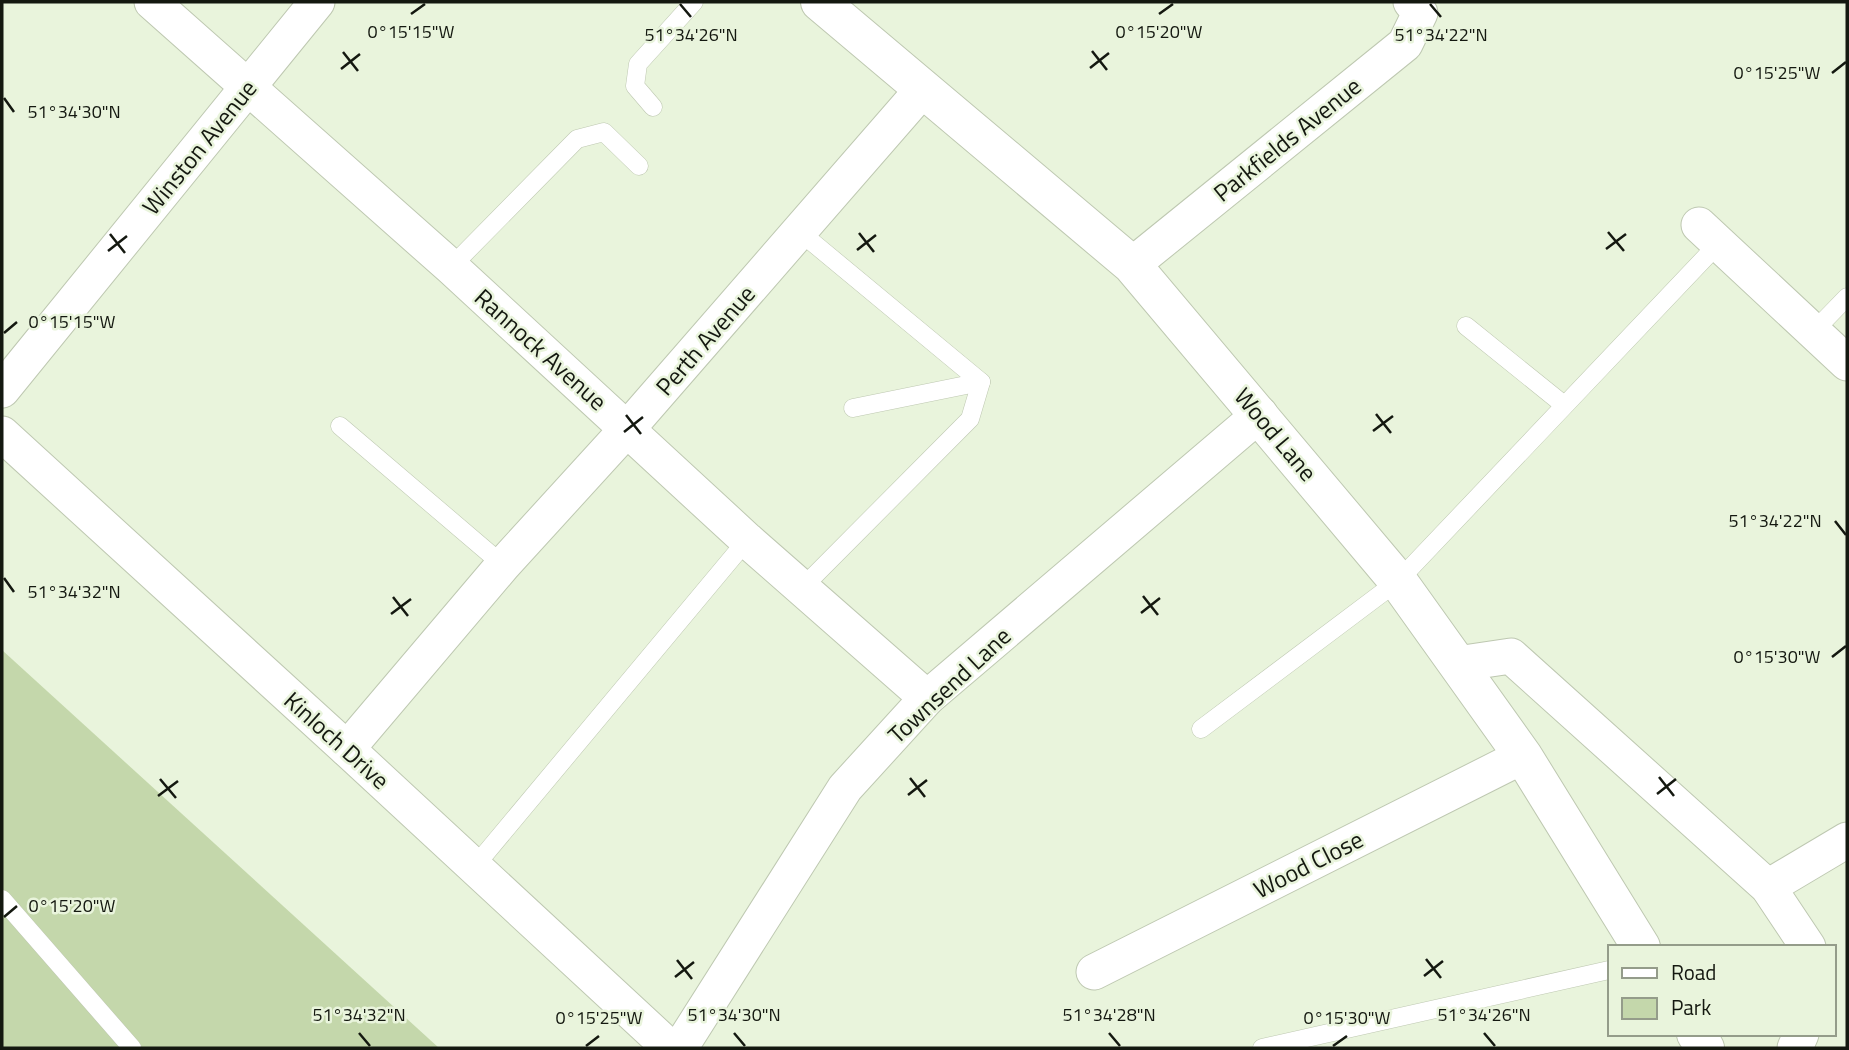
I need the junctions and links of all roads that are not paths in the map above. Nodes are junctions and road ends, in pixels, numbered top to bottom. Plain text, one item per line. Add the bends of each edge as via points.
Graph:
1 (152, 2) edge
2 (317, 2) edge
3 (694, 2) edge
4 (820, 2) edge
5 (1411, 2) edge
6 (248, 86) junction
7 (923, 89) junction
8 (653, 107) dead end
9 (639, 166) dead end
10 (800, 232) junction
11 (1709, 234) joint
12 (1132, 265) junction
13 (451, 267) junction
14 (1847, 297) edge
15 (1466, 326) dead end
16 (1814, 331) junction
17 (1847, 363) edge
18 (981, 382) junction
19 (2, 390) edge
20 (1564, 405) junction
21 (853, 408) dead end
22 (1260, 415) junction
23 (340, 426) dead end
24 (628, 428) junction
25 (2, 434) edge
26 (747, 540) junction
27 (503, 565) junction
28 (1398, 580) junction
29 (803, 587) junction
30 (1457, 664) junction
31 (927, 698) junction
32 (1200, 729) dead end
33 (347, 749) junction
34 (1523, 756) junction
35 (1847, 840) edge
36 (475, 866) junction
37 (1768, 887) junction
38 (2, 899) edge
39 (1640, 945) edge
40 (1807, 945) edge
41 (1608, 970) edge
42 (1094, 972) dead end
43 (132, 1048) edge
44 (670, 1048) edge
45 (680, 1048) edge
46 (1262, 1048) edge

1 - 6 street, Rannock Avenue
2 - 6 street, Winston Avenue
3 - 8 lane via 638,64 635,86
4 - 7 street, Wood Lane
5 - 12 street, Parkfields Avenue via 1420,13 1405,44
6 - 13 street, Rannock Avenue
6 - 19 street, Winston Avenue
7 - 10 street, Perth Avenue
7 - 12 street, Wood Lane
9 - 13 lane via 604,132 577,139
10 - 18 lane
10 - 24 street, Perth Avenue
11 - 16 street
11 - 20 lane
12 - 22 street, Wood Lane
13 - 24 street, Rannock Avenue
14 - 16 lane
15 - 20 lane
16 - 17 street
18 - 21 lane
18 - 29 lane via 970,419
20 - 28 lane
22 - 28 street, Wood Lane
22 - 31 street, Townsend Lane
23 - 27 lane
24 - 26 street, Rannock Avenue
24 - 27 street, Perth Avenue
25 - 33 street, Kinloch Drive
26 - 29 street, Rannock Avenue
26 - 36 lane
27 - 33 street, Perth Avenue
28 - 30 street, Wood Lane
28 - 32 lane
29 - 31 street, Rannock Avenue
30 - 34 street, Wood Lane
30 - 37 street via 1511,656
31 - 45 street, Townsend Lane via 845,788
33 - 36 street, Kinloch Drive
34 - 39 street, Wood Lane
34 - 42 street, Wood Close
35 - 37 street
36 - 44 street, Kinloch Drive
37 - 40 street
38 - 43 lane
41 - 46 lane

